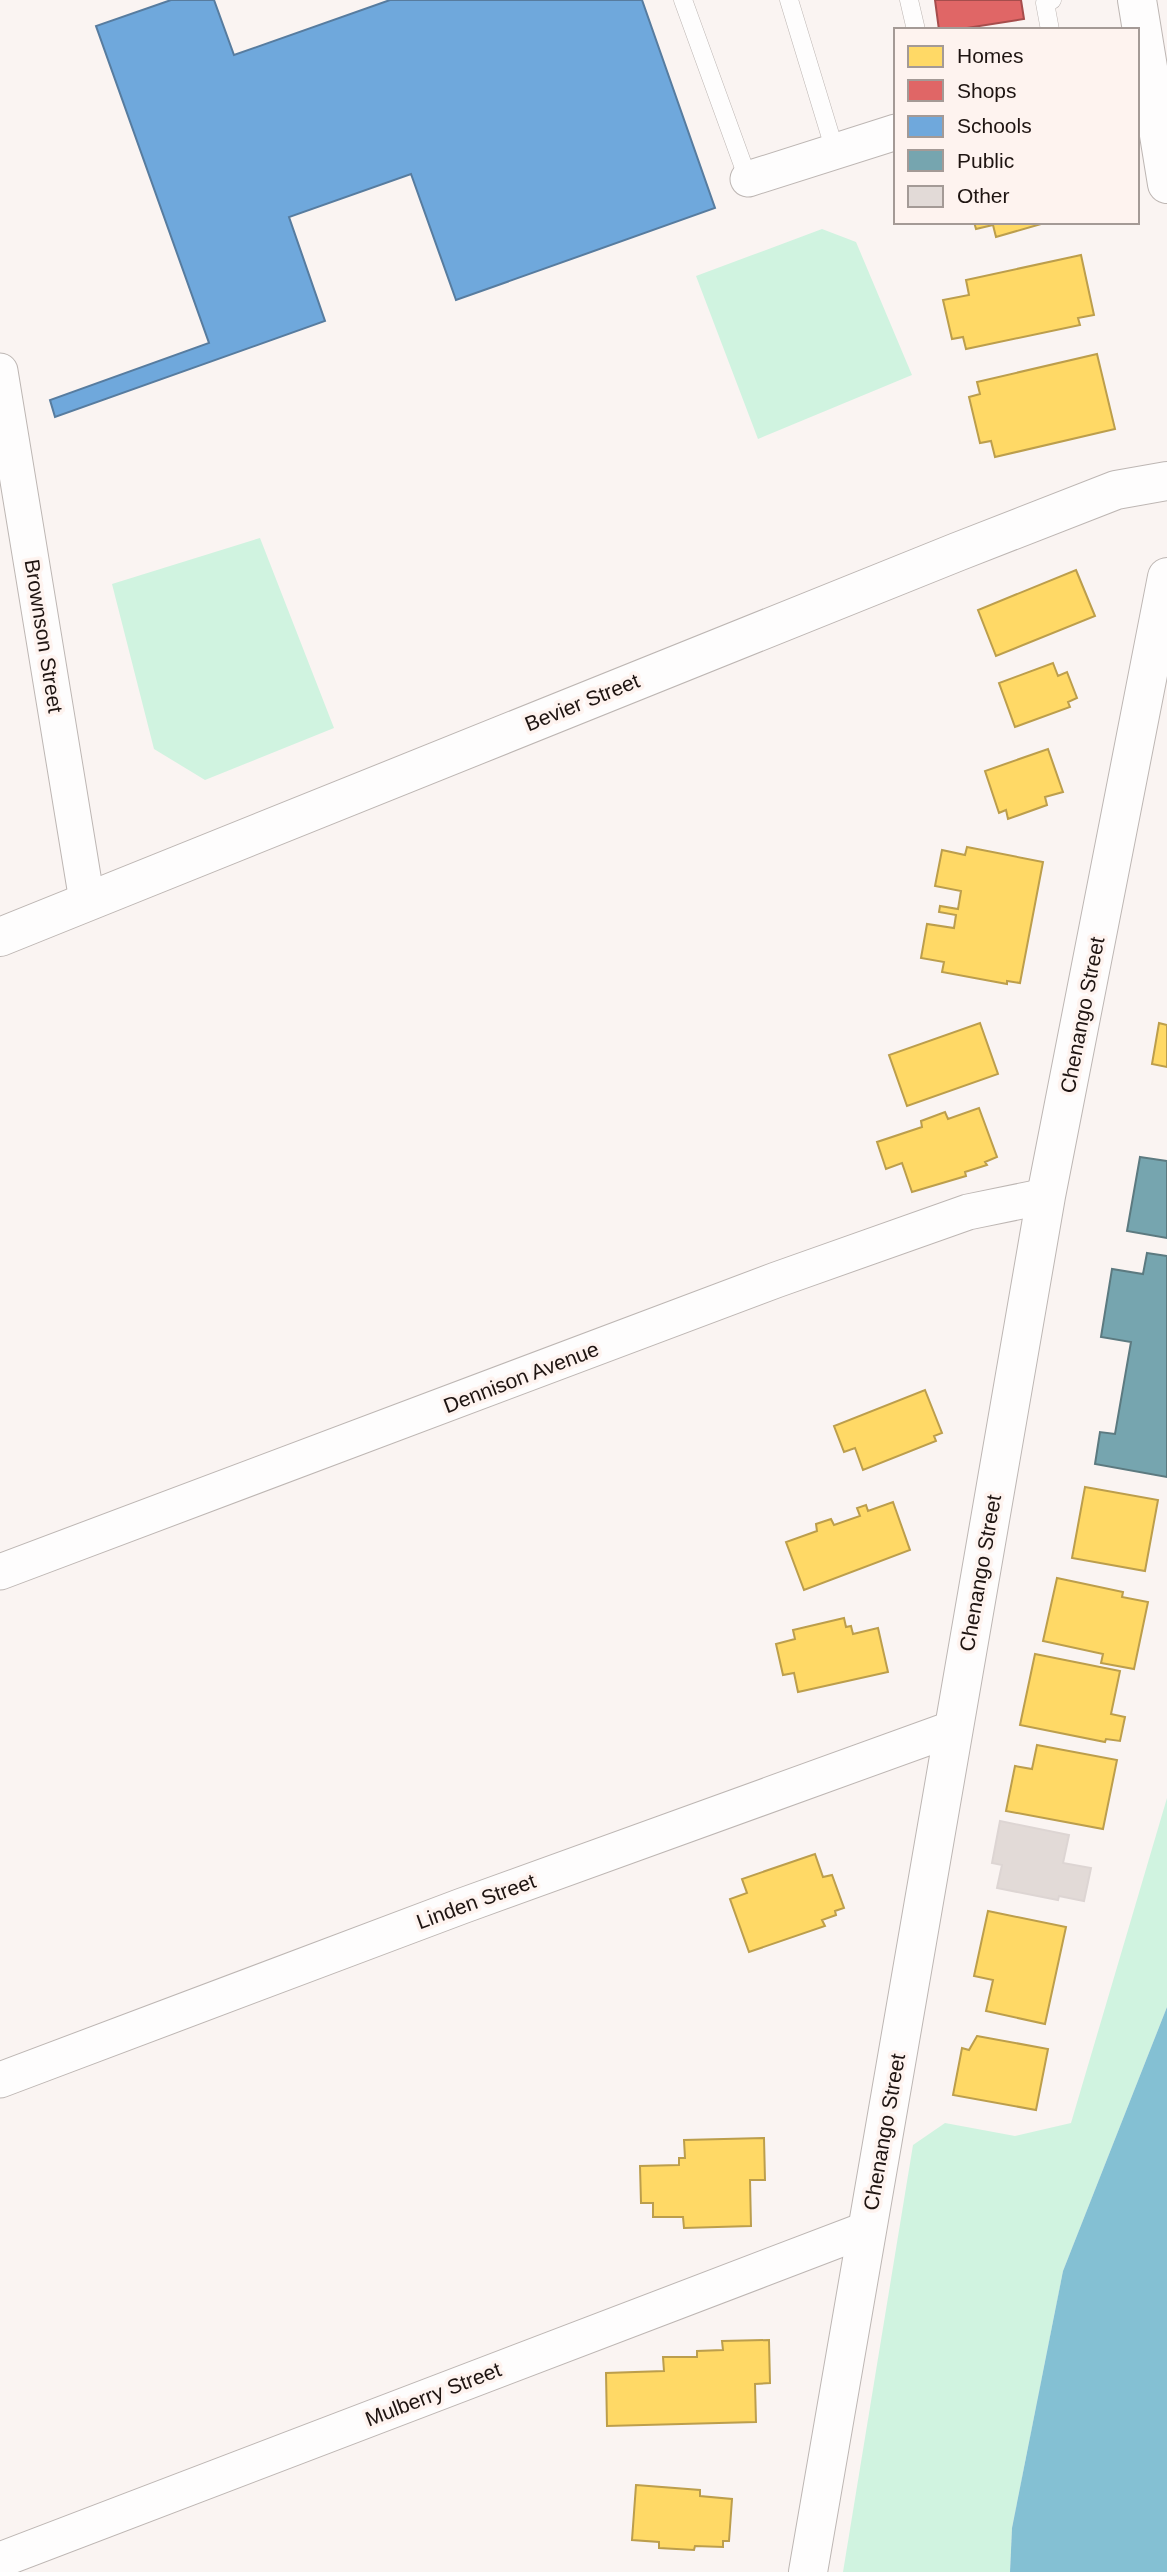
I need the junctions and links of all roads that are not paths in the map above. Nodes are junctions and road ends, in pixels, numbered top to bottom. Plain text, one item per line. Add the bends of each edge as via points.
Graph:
1 (683, 0) edge
2 (789, 0) edge
3 (909, 0) edge
4 (1137, 0) edge
5 (1047, 1) edge
6 (916, 28) edge
7 (1050, 28) edge
8 (1142, 57) edge
9 (894, 133) edge
10 (835, 150) junction
11 (748, 179) joint
12 (1167, 184) edge
13 (0, 371) edge
14 (1167, 481) edge
15 (1167, 577) edge
16 (87, 901) junction
17 (0, 937) edge
18 (1046, 1196) junction
19 (0, 1572) edge
20 (954, 1728) junction
21 (0, 2080) edge
22 (867, 2229) junction
23 (0, 2560) edge
24 (808, 2572) edge

1 - 11 lane
2 - 10 lane
3 - 6 lane
4 - 8 street
5 - 7 lane
8 - 12 street
9 - 10 street
10 - 11 street
13 - 16 street, Brownson Street
14 - 16 street, Bevier Street via 1116,490 957,551
15 - 18 street, Chenango Street
16 - 17 street, Bevier Street
18 - 19 street, Dennison Avenue via 968,1212 776,1280
18 - 20 street, Chenango Street
20 - 21 street, Linden Street
20 - 22 street, Chenango Street
22 - 23 street, Mulberry Street
22 - 24 street, Chenango Street

